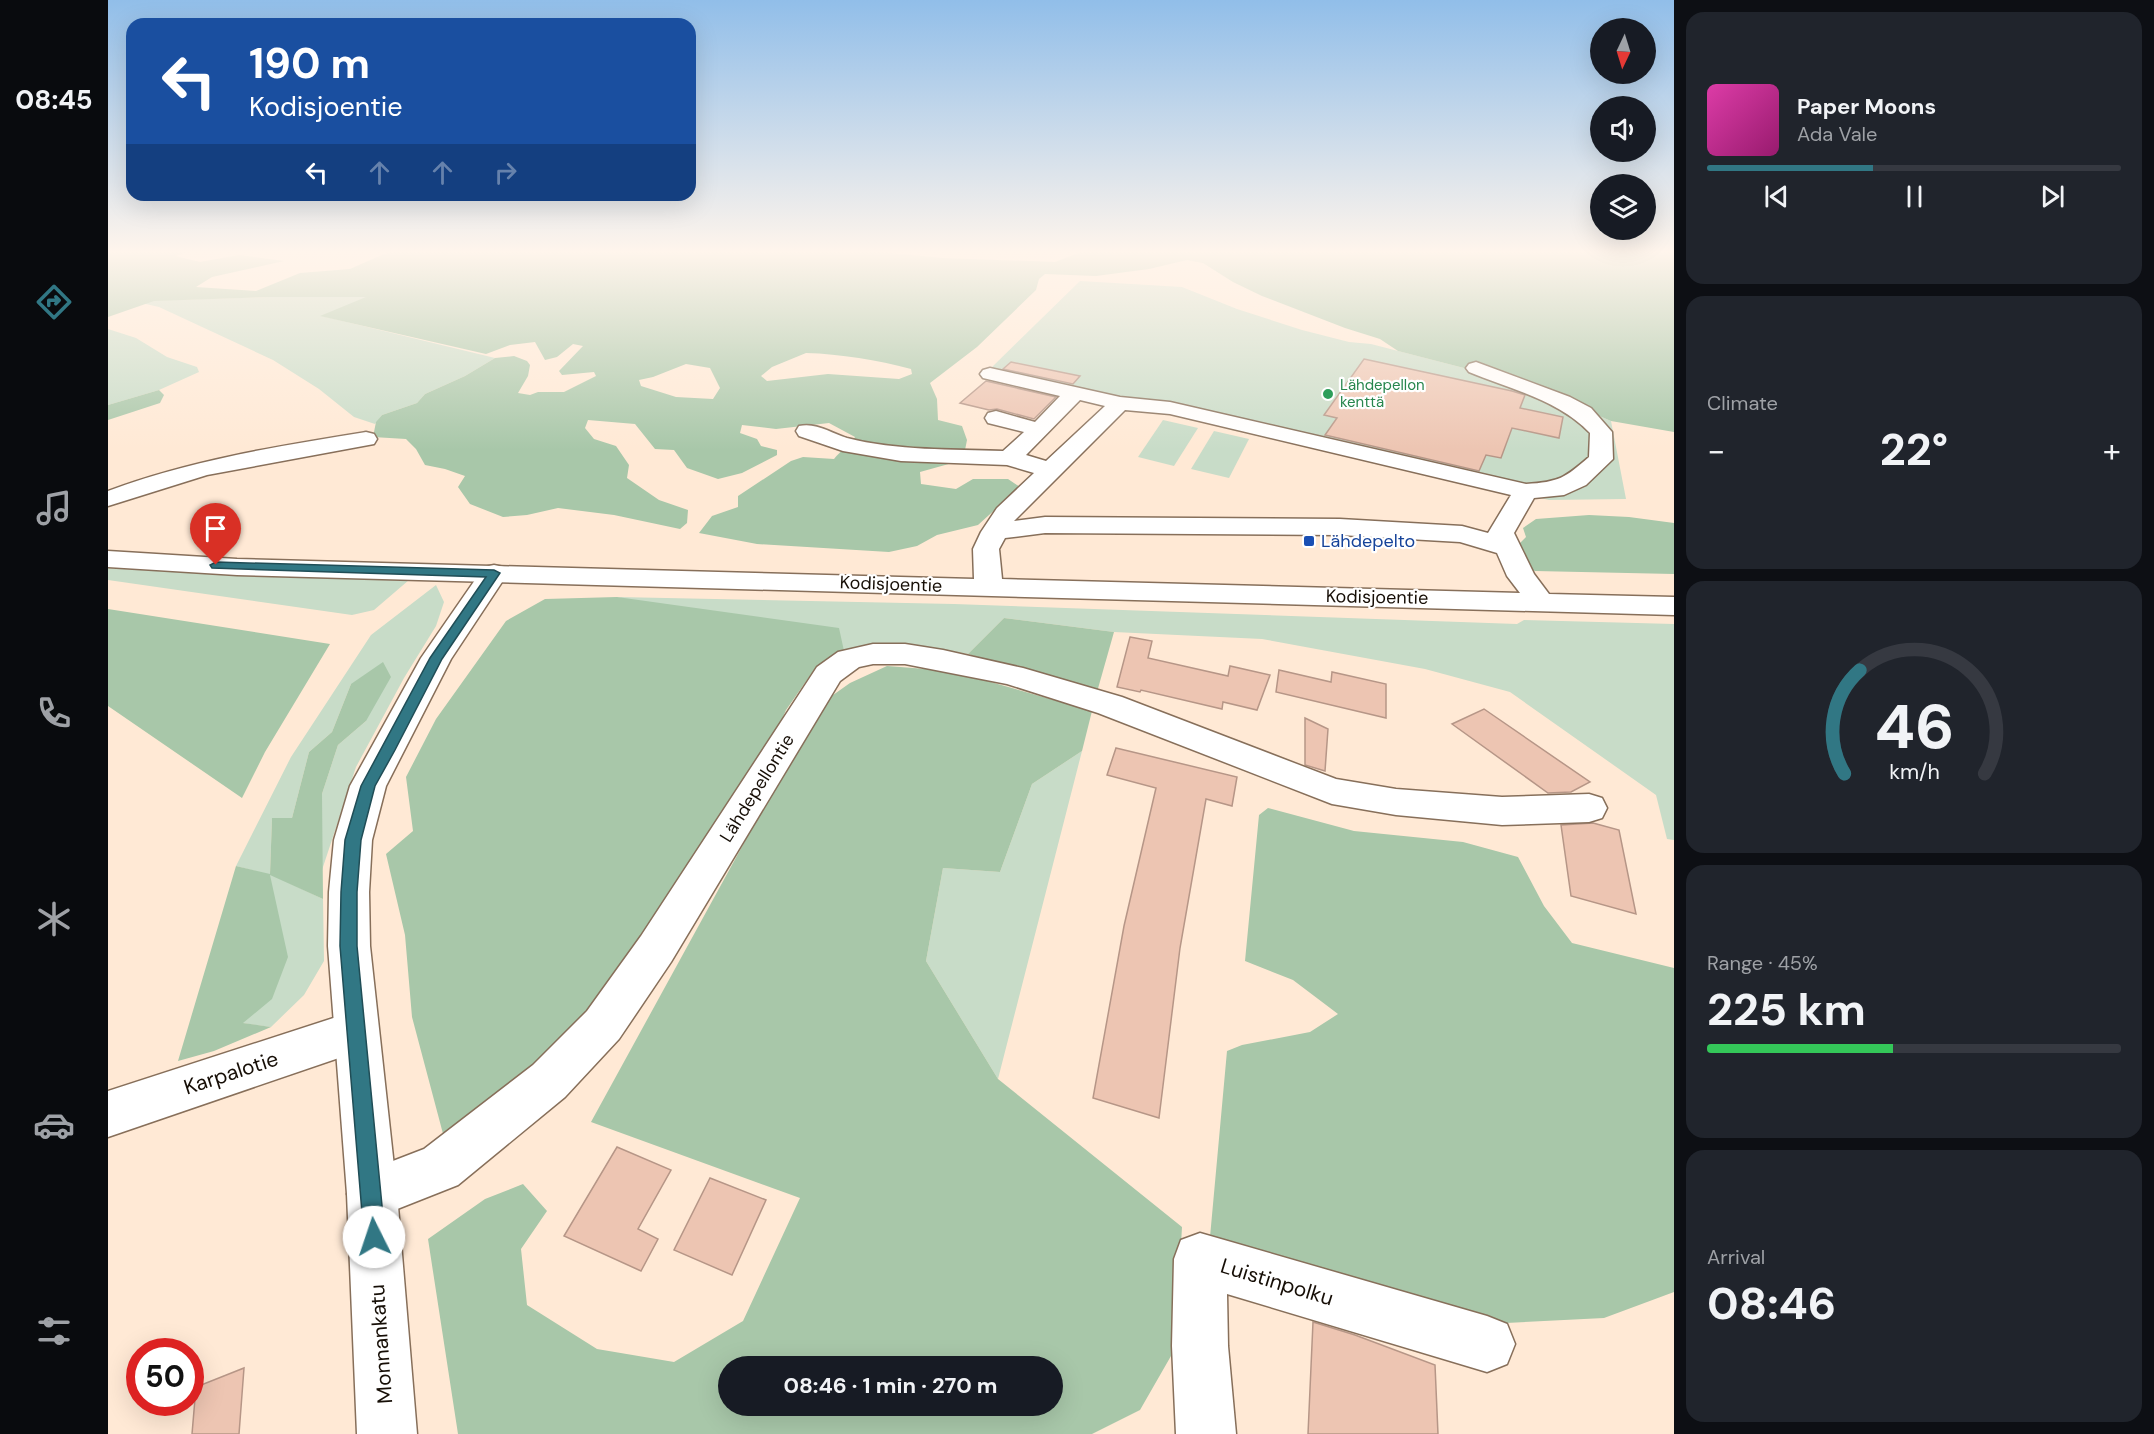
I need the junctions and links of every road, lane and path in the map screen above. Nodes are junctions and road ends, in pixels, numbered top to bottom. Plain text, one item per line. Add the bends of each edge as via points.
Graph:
1 (1476, 368) dead end
2 (990, 374) dead end
3 (1076, 392) junction
4 (1120, 403) junction
5 (996, 418) dead end
6 (807, 431) dead end
7 (366, 439) dead end
8 (1024, 444) junction
9 (1071, 450) junction
10 (1050, 470) junction
11 (1526, 491) junction
12 (108, 499) edge
13 (994, 532) junction
14 (1508, 548) junction
15 (108, 559) edge
16 (494, 573) junction
17 (989, 586) junction
18 (1540, 601) junction
19 (1674, 606) edge
20 (1589, 808) dead end
21 (355, 1032) junction
22 (108, 1114) edge
23 (372, 1194) junction
24 (1487, 1344) dead end
25 (387, 1434) edge
26 (1206, 1434) edge

1 - 11 street via 1562,402 1583,413 1601,432 1601,459 1577,480 1555,490
2 - 3 street via 1031,376
3 - 4 street
3 - 8 street
4 - 9 street
4 - 11 street via 1174,402
5 - 8 street
6 - 8 street via 843,444 901,454
7 - 12 street via 254,457 150,482
8 - 9 street
8 - 10 street
9 - 10 street
10 - 13 street via 1006,513
11 - 14 street via 1501,533
13 - 14 street via 1045,525 1340,527 1462,534
13 - 17 street via 986,549
14 - 18 street via 1521,576
15 - 16 street, Kodisjoentie
16 - 17 street, Kodisjoentie
16 - 21 street, Monnankatu via 436,658 368,786 353,840 349,892
17 - 18 street, Kodisjoentie
18 - 19 street, Kodisjoentie
20 - 23 street, Lähdepellontie via 1502,811 1396,802 1332,791 1110,705 1012,675 905,654 849,659 828,674 662,939 603,1025 549,1081 440,1167
21 - 22 street, Karpalotie
21 - 23 street, Monnankatu
23 - 25 street, Monnankatu
24 - 26 street, Luistinpolku via 1200,1259

